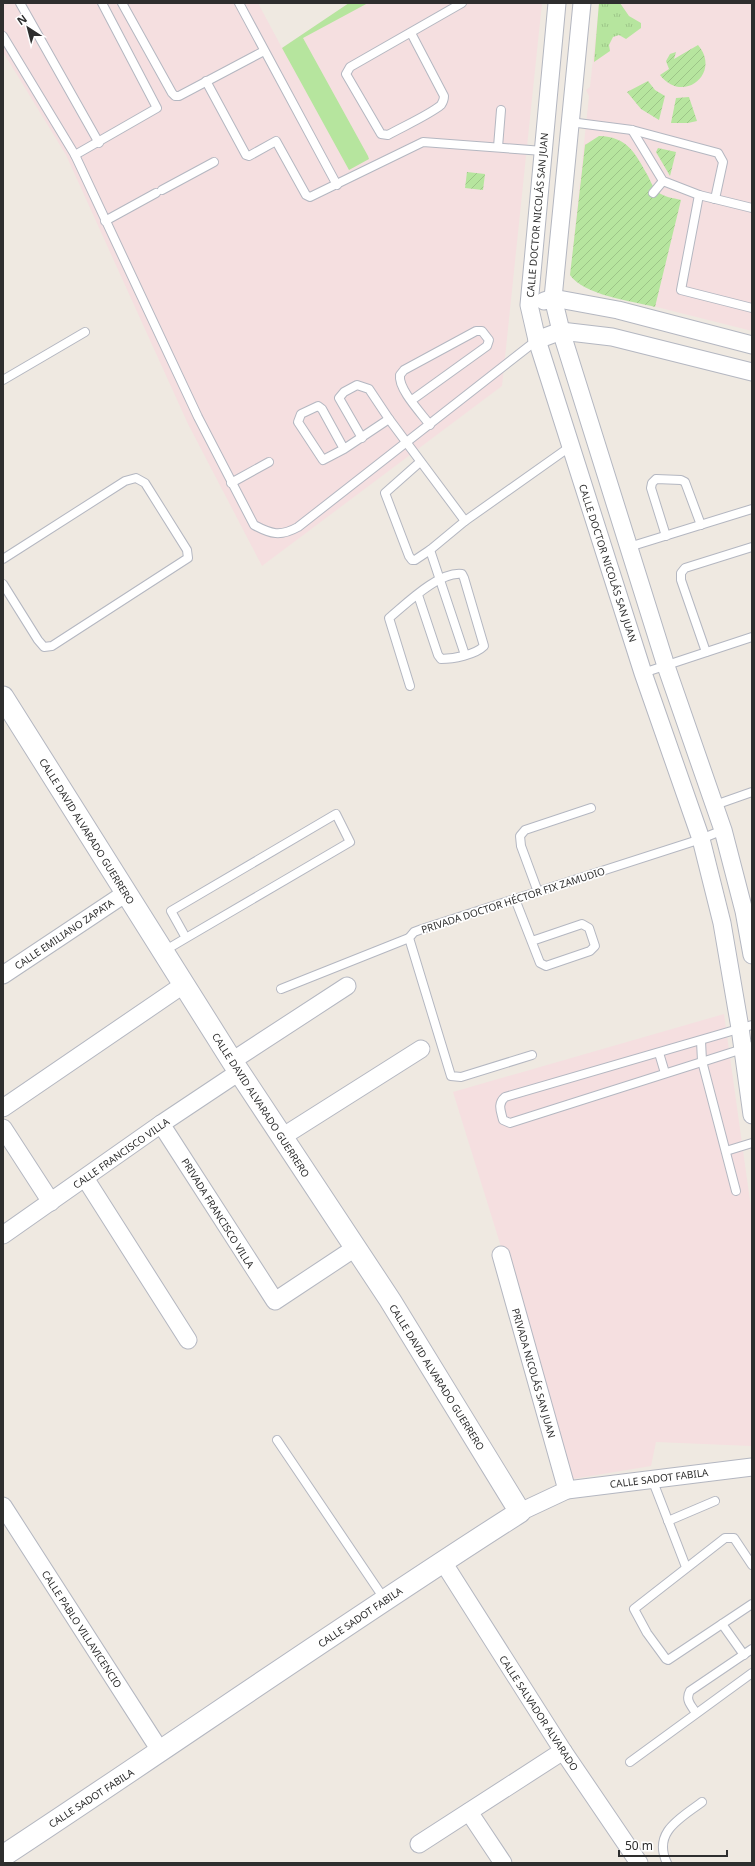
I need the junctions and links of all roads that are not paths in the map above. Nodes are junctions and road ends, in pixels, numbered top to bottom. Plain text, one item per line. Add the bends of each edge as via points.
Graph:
1 (20, 3) edge
2 (102, 3) edge
3 (122, 3) edge
4 (239, 3) edge
5 (462, 3) edge
6 (557, 3) edge
7 (582, 3) edge
8 (410, 33) junction
9 (3, 36) edge
10 (264, 51) junction
11 (206, 81) junction
12 (501, 110) dead end
13 (570, 122) junction
14 (632, 130) junction
15 (99, 143) junction
16 (498, 147) junction
17 (543, 151) junction
18 (75, 155) junction
19 (214, 162) dead end
20 (663, 181) junction
21 (337, 185) junction
22 (653, 193) dead end
23 (699, 195) junction
24 (715, 198) junction
25 (752, 208) edge
26 (105, 221) junction
27 (553, 298) junction
28 (529, 305) junction
29 (752, 308) edge
30 (561, 331) junction
31 (85, 332) dead end
32 (537, 340) junction
33 (752, 345) edge
34 (752, 372) edge
35 (3, 380) edge
36 (412, 400) junction
37 (389, 419) junction
38 (430, 425) junction
39 (362, 438) junction
40 (406, 443) junction
41 (571, 446) junction
42 (344, 449) junction
43 (269, 462) dead end
44 (420, 462) junction
45 (231, 483) junction
46 (752, 509) edge
47 (465, 521) junction
48 (701, 525) junction
49 (666, 536) junction
50 (629, 547) junction
51 (752, 547) edge
52 (430, 550) junction
53 (3, 559) edge
54 (440, 579) junction
55 (3, 584) edge
56 (418, 595) junction
57 (752, 637) edge
58 (706, 652) junction
59 (465, 654) junction
60 (666, 666) junction
61 (642, 673) junction
62 (410, 686) dead end
63 (3, 697) edge
64 (9, 718) edge
65 (752, 792) edge
66 (715, 805) junction
67 (591, 808) dead end
68 (723, 830) junction
69 (701, 839) junction
70 (538, 892) junction
71 (126, 893) junction
72 (515, 899) junction
73 (186, 938) junction
74 (409, 938) junction
75 (532, 941) junction
76 (163, 952) junction
77 (752, 955) edge
78 (3, 975) edge
79 (183, 985) junction
80 (347, 986) dead end
81 (281, 989) dead end
82 (746, 1026) edge
83 (700, 1041) junction
84 (748, 1047) edge
85 (421, 1049) dead end
86 (659, 1053) junction
87 (532, 1055) dead end
88 (702, 1061) junction
89 (236, 1067) junction
90 (665, 1073) junction
91 (3, 1108) edge
92 (752, 1115) edge
93 (161, 1124) junction
94 (3, 1128) edge
95 (282, 1137) junction
96 (752, 1144) edge
97 (726, 1151) junction
98 (85, 1178) junction
99 (736, 1191) dead end
100 (51, 1202) junction
101 (3, 1235) edge
102 (355, 1248) junction
103 (501, 1255) dead end
104 (188, 1340) dead end
105 (277, 1440) dead end
106 (752, 1467) edge
107 (652, 1479) junction
108 (567, 1490) junction
109 (715, 1501) dead end
110 (3, 1506) edge
111 (520, 1512) junction
112 (668, 1521) junction
113 (443, 1562) junction
114 (752, 1565) edge
115 (686, 1567) junction
116 (385, 1600) junction
117 (752, 1604) edge
118 (722, 1624) junction
119 (752, 1649) edge
120 (744, 1655) junction
121 (752, 1673) edge
122 (696, 1713) junction
123 (563, 1751) junction
124 (161, 1752) junction
125 (630, 1762) dead end
126 (702, 1802) dead end
127 (470, 1812) junction
128 (419, 1844) dead end
129 (3, 1856) edge
130 (503, 1863) edge
131 (639, 1863) edge
132 (667, 1863) edge

1 - 15 lane
2 - 15 lane via 157,105 155,110
3 - 11 lane via 175,96
4 - 10 lane
5 - 8 lane
6 - 17 street, CALLE DOCTOR NICOLÁS SAN JUAN
7 - 13 street
8 - 8 lane via 347,70 346,74 384,136 444,101 444,96
9 - 18 lane
10 - 11 lane
10 - 21 lane
11 - 21 lane via 246,155 249,156 276,141 306,195 313,196
12 - 16 lane
13 - 14 lane
13 - 27 street
14 - 20 lane
14 - 24 lane via 718,153 723,162
15 - 18 lane
16 - 17 lane
16 - 21 lane via 423,142
17 - 28 street, CALLE DOCTOR NICOLÁS SAN JUAN
18 - 26 lane
19 - 26 lane
20 - 22 lane
20 - 23 lane
23 - 24 lane
23 - 29 lane via 681,290
24 - 25 lane
26 - 45 lane
27 - 28 street
27 - 30 street
27 - 33 street via 618,310
28 - 32 street, CALLE DOCTOR NICOLÁS SAN JUAN
30 - 32 street
30 - 34 street via 612,337
30 - 50 street
31 - 35 lane
32 - 38 lane
32 - 41 street, CALLE DOCTOR NICOLÁS SAN JUAN
36 - 36 lane via 487,346 488,340 482,331 476,331 404,370 399,380
36 - 38 lane
37 - 39 lane
37 - 39 lane via 366,387 357,385 344,392 339,398 340,403
37 - 40 lane
38 - 40 lane
39 - 42 lane
40 - 44 lane
40 - 45 lane via 287,533 276,534 254,525
41 - 47 lane
41 - 61 street, CALLE DOCTOR NICOLÁS SAN JUAN
42 - 42 lane via 322,409 318,406 313,407 301,414 298,422 320,458 325,460
43 - 45 lane
44 - 47 lane
44 - 52 lane via 387,490 385,498 412,560
46 - 48 lane
47 - 52 lane
48 - 49 lane
48 - 49 lane via 685,482 656,479 651,488
49 - 50 lane
50 - 60 street
51 - 58 lane via 685,568 681,573 680,580
52 - 54 lane
53 - 55 lane via 125,481 136,478 145,483 187,550 188,558 52,646 44,647 38,640
54 - 56 lane
54 - 59 lane
54 - 59 lane via 457,574 462,574 464,578 484,642 481,649
56 - 59 lane via 438,655 445,659
56 - 62 lane via 389,618
57 - 58 lane
58 - 60 lane
60 - 61 lane
60 - 66 street
61 - 69 street, CALLE DOCTOR NICOLÁS SAN JUAN
63 - 64 street, CALLE DAVID ALVARADO GUERRERO
64 - 71 street, CALLE DAVID ALVARADO GUERRERO
65 - 66 lane
66 - 68 street
67 - 70 lane via 525,830 520,836
68 - 69 lane, PRIVADA DOCTOR HÉCTOR FIX ZAMUDIO
68 - 77 street via 744,911
69 - 70 lane, PRIVADA DOCTOR HÉCTOR FIX ZAMUDIO
69 - 82 street, CALLE DOCTOR NICOLÁS SAN JUAN
70 - 72 lane, PRIVADA DOCTOR HÉCTOR FIX ZAMUDIO
71 - 76 street, CALLE DAVID ALVARADO GUERRERO
71 - 78 street, CALLE EMILIANO ZAPATA
72 - 74 lane, PRIVADA DOCTOR HÉCTOR FIX ZAMUDIO via 418,931
72 - 75 lane
73 - 73 lane via 171,911 336,814 350,842
73 - 76 lane
74 - 81 lane
74 - 87 lane, PRIVADA DOCTOR HÉCTOR FIX ZAMUDIO via 451,1076 467,1075
75 - 75 lane via 540,964 546,966 590,951 595,946 589,928 582,924
76 - 79 street, CALLE DAVID ALVARADO GUERRERO
79 - 89 street, CALLE DAVID ALVARADO GUERRERO
79 - 91 street
80 - 89 street, CALLE FRANCISCO VILLA
82 - 83 lane
82 - 84 street, CALLE DOCTOR NICOLÁS SAN JUAN
83 - 86 lane
83 - 88 lane
84 - 88 lane
84 - 92 street, CALLE DOCTOR NICOLÁS SAN JUAN
85 - 95 street
86 - 90 lane
86 - 90 lane via 505,1097 499,1105 504,1120 510,1123
88 - 90 lane
88 - 97 lane
89 - 93 street, CALLE FRANCISCO VILLA
89 - 95 street, CALLE DAVID ALVARADO GUERRERO
93 - 98 street, CALLE FRANCISCO VILLA
93 - 102 street, PRIVADA FRANCISCO VILLA via 275,1301
94 - 100 street
95 - 102 street, CALLE DAVID ALVARADO GUERRERO
96 - 97 lane
97 - 99 lane
98 - 100 street, CALLE FRANCISCO VILLA
98 - 104 street
100 - 101 street, CALLE FRANCISCO VILLA
102 - 111 street, CALLE DAVID ALVARADO GUERRERO via 390,1300
103 - 108 street, PRIVADA NICOLÁS SAN JUAN
105 - 116 lane
106 - 107 street, CALLE SADOT FABILA
107 - 108 street, CALLE SADOT FABILA
107 - 112 lane
108 - 111 street, CALLE SADOT FABILA
109 - 112 lane
110 - 124 street, CALLE PABLO VILLAVICENCIO
111 - 113 street, CALLE SADOT FABILA
112 - 115 lane
113 - 116 street, CALLE SADOT FABILA
113 - 123 street, CALLE SALVADOR ALVARADO
114 - 115 lane via 734,1538 730,1537
115 - 118 lane via 634,1609 647,1633 668,1660
116 - 124 street, CALLE SADOT FABILA
117 - 118 lane
118 - 120 lane
119 - 120 lane
120 - 122 lane via 690,1692 688,1701
121 - 122 lane
122 - 125 lane
123 - 127 street
123 - 131 street, CALLE SALVADOR ALVARADO
124 - 129 street, CALLE SADOT FABILA
126 - 132 lane via 668,1828 662,1843
127 - 128 street
127 - 130 street

